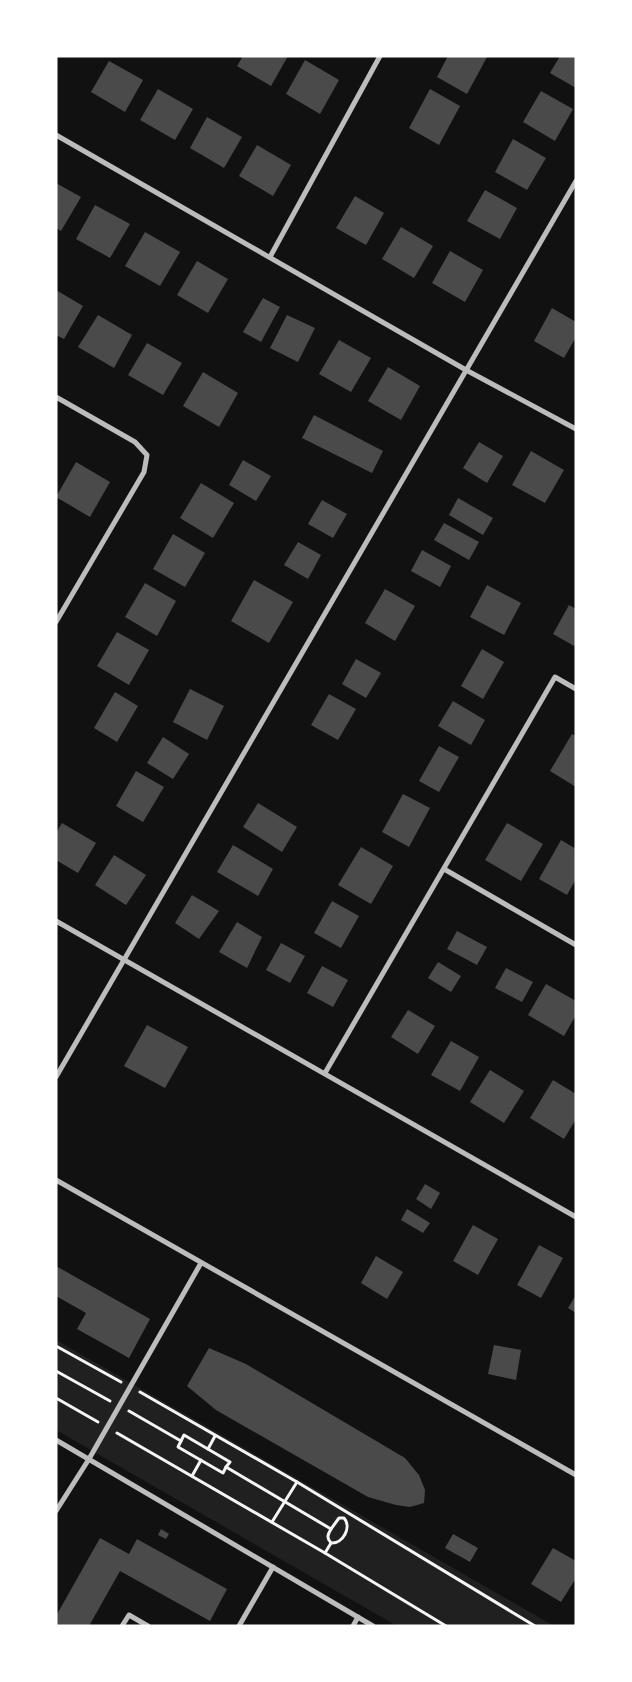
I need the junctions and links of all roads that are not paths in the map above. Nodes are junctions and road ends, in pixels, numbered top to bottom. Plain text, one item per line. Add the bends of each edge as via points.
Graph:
1 (380, 56) edge
2 (56, 135) edge
3 (576, 181) edge
4 (270, 257) junction
5 (466, 370) junction
6 (56, 397) edge
7 (576, 429) edge
8 (56, 622) edge
9 (576, 689) edge
10 (444, 869) junction
11 (56, 921) edge
12 (576, 945) edge
13 (124, 960) junction
14 (325, 1073) junction
15 (56, 1077) edge
16 (56, 1180) edge
17 (576, 1217) edge
18 (201, 1263) junction
19 (56, 1440) edge
20 (89, 1459) junction
21 (576, 1475) edge
22 (56, 1510) edge
23 (273, 1566) junction
24 (358, 1617) junction
25 (122, 1626) edge
26 (148, 1626) edge
27 (239, 1626) edge
28 (353, 1626) edge
29 (373, 1626) edge

1 - 4 street
2 - 4 street
3 - 5 street
4 - 5 street
5 - 7 street
5 - 13 street
6 - 8 street via 135,442 148,455 144,472
9 - 10 street via 555,678
10 - 12 street
10 - 14 street
11 - 13 street
13 - 14 street
13 - 15 street
14 - 17 street
16 - 18 street
18 - 20 street
18 - 21 street
19 - 20 street
20 - 22 street
20 - 23 street
23 - 24 street
23 - 27 street
24 - 28 street
24 - 29 street
25 - 26 street via 129,1615

